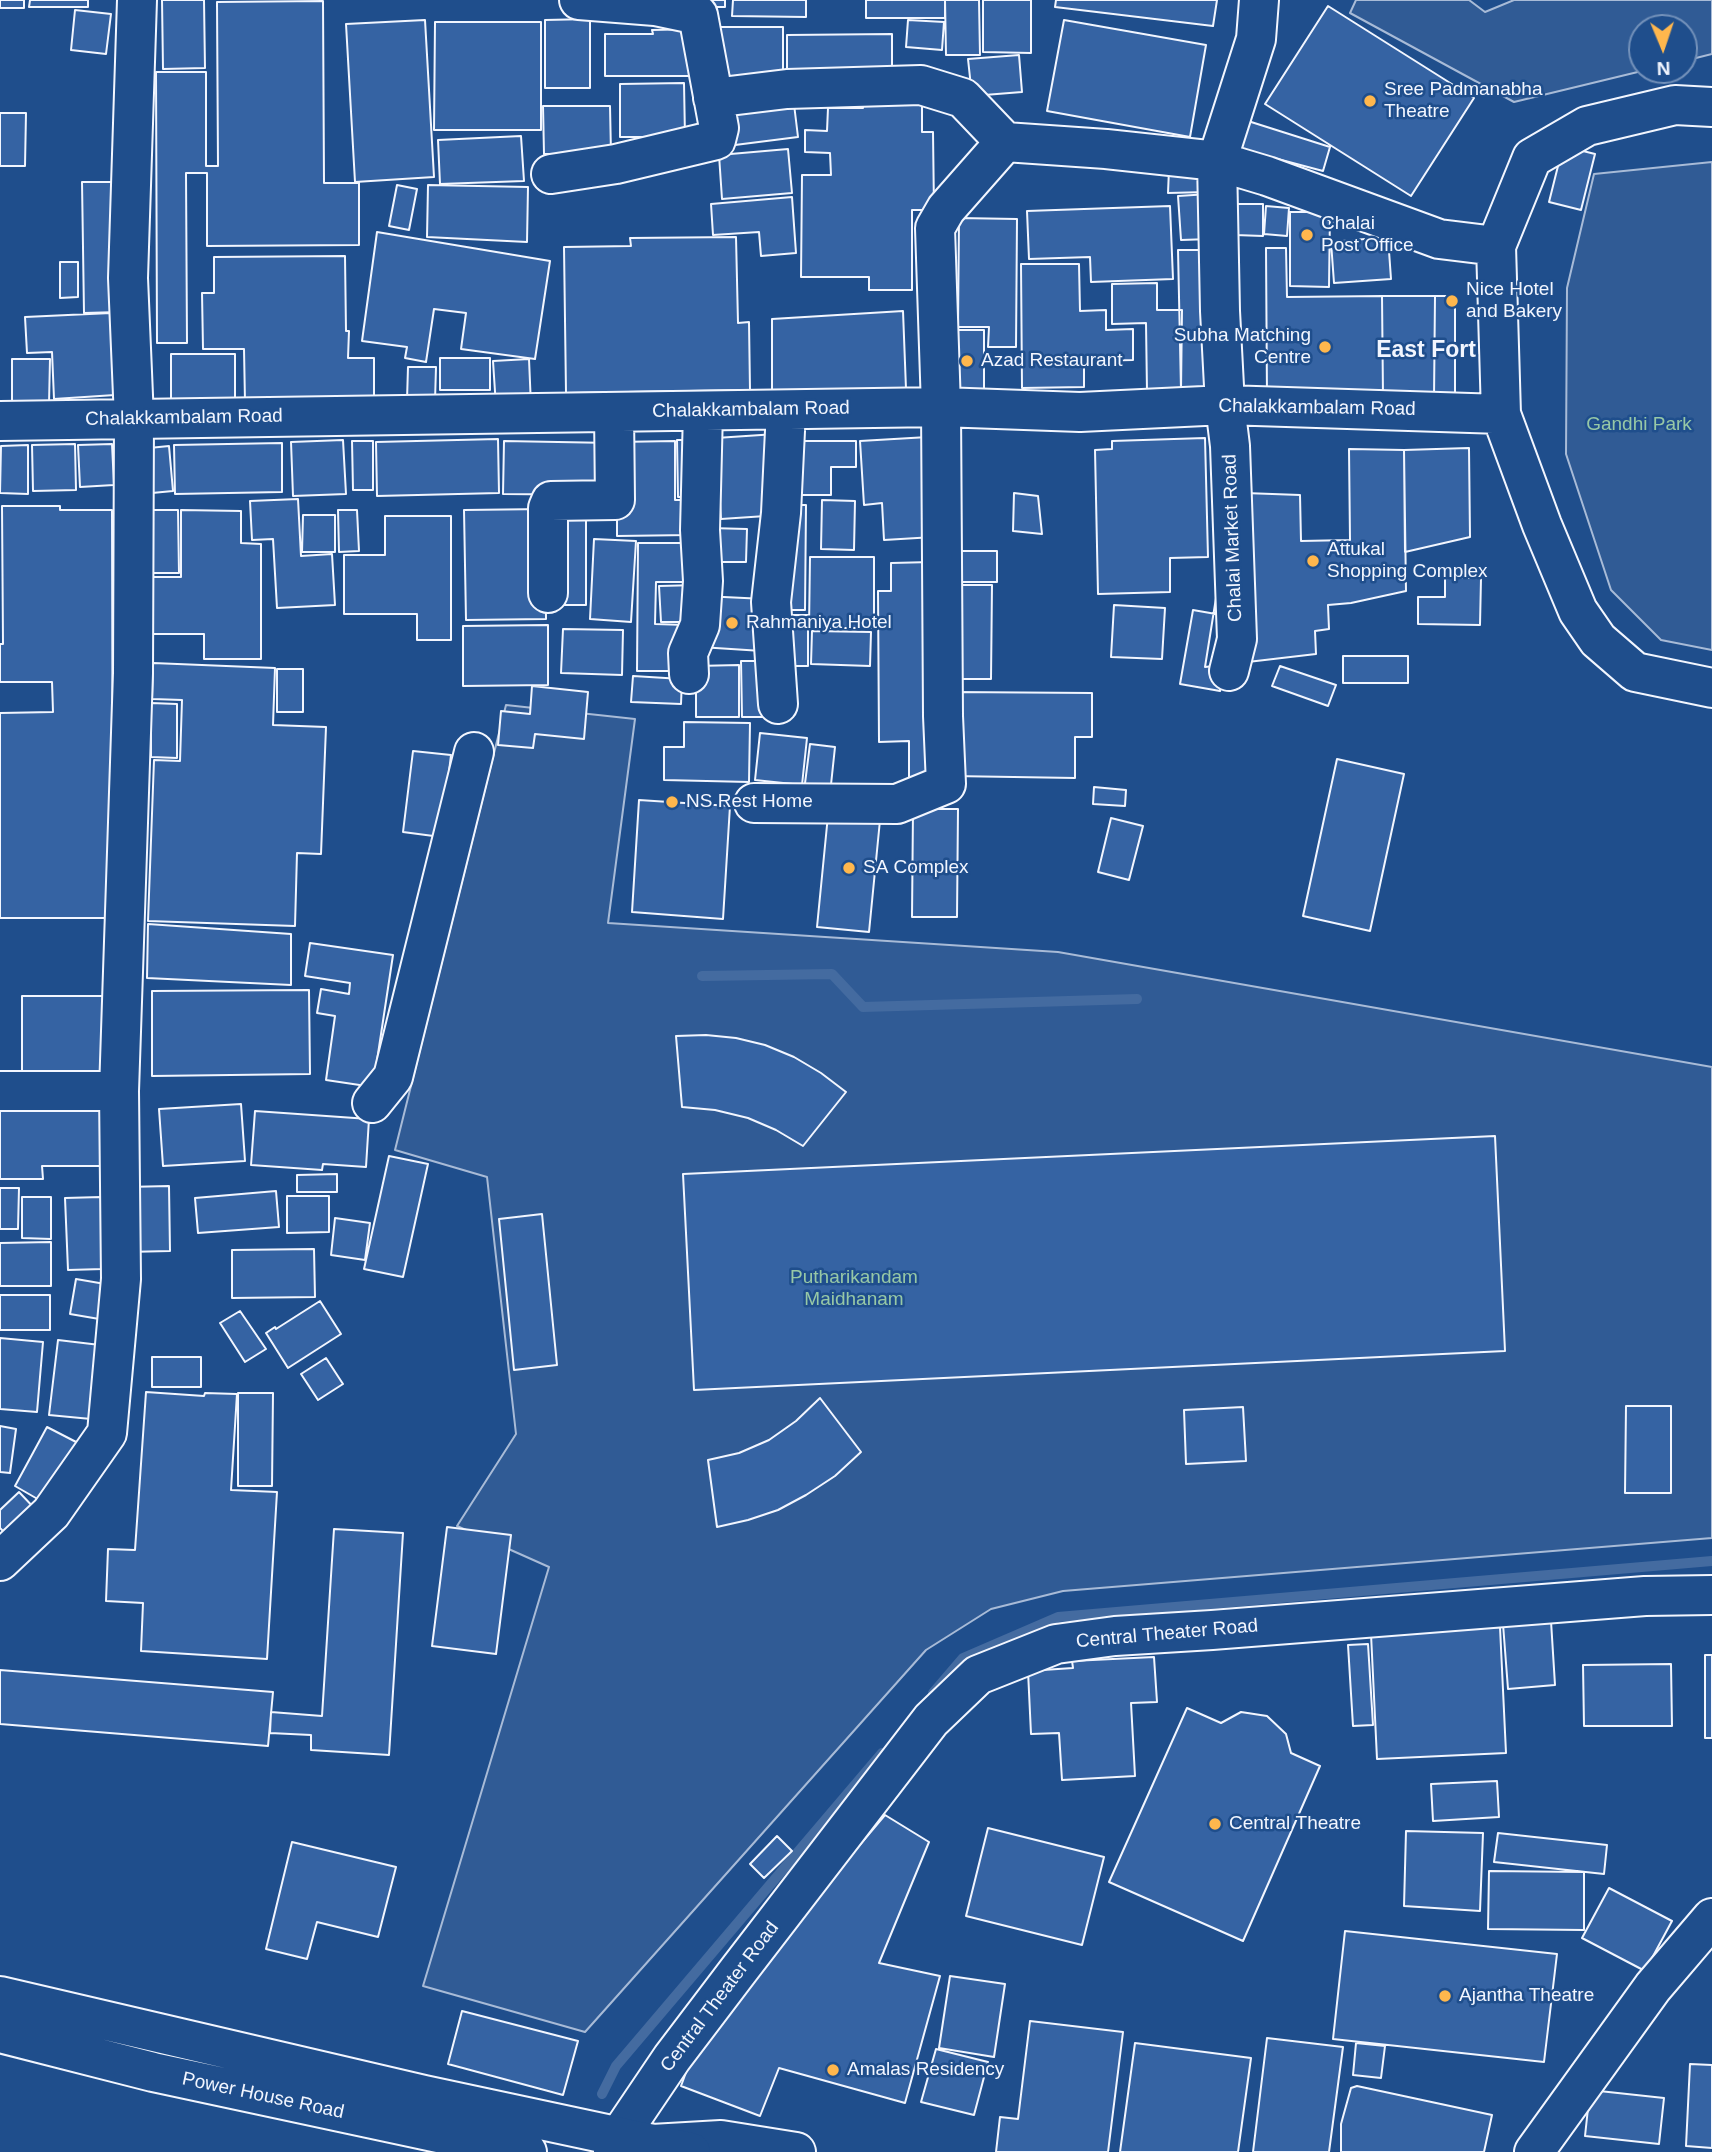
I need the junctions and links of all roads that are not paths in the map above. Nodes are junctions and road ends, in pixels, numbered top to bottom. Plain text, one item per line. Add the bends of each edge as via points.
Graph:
1 (137, 0) edge
2 (578, 0) edge
3 (1259, 0) edge
4 (713, 98) junction
5 (1712, 107) edge
6 (1005, 142) junction
7 (1217, 162) junction
8 (551, 174) dead end
9 (1496, 246) junction
10 (1225, 405) junction
11 (941, 407) junction
12 (786, 410) junction
13 (704, 411) junction
14 (614, 412) junction
15 (1501, 414) junction
16 (134, 419) junction
17 (0, 421) edge
18 (548, 593) dead end
19 (1229, 671) dead end
20 (689, 674) dead end
21 (1712, 688) edge
22 (778, 704) dead end
23 (474, 752) dead end
24 (754, 803) dead end
25 (0, 1091) edge
26 (119, 1091) junction
27 (372, 1103) dead end
28 (0, 1561) edge
29 (1712, 1595) edge
30 (1712, 1917) edge
31 (0, 1996) edge
32 (0, 2033) edge
33 (627, 2145) edge
34 (527, 2152) edge
35 (691, 2152) edge
36 (796, 2152) edge
37 (1534, 2152) edge

1 - 16 street via 128,278
2 - 4 street via 655,6 698,15
3 - 7 street, Chalai Market Road via 1256,39
4 - 6 street via 787,89 921,85 963,98
4 - 8 street via 719,128 716,140
5 - 9 street via 1675,105 1587,126 1532,158
6 - 7 street
6 - 11 street via 935,228
7 - 9 street via 1439,239
7 - 10 street, Chalai Market Road
9 - 15 street
10 - 11 street, Chalakkambalam Road via 1080,412
10 - 15 street, Chalakkambalam Road
10 - 19 street, Chalai Market Road via 1237,639
11 - 12 street, Chalakkambalam Road
11 - 24 street via 946,785 897,804
12 - 13 street, Chalakkambalam Road
12 - 22 street via 771,602
13 - 14 street, Chalakkambalam Road
13 - 20 street via 703,581 700,625 688,653
14 - 16 street, Chalakkambalam Road
14 - 18 street via 615,500 551,500
15 - 21 street via 1578,611 1598,640 1635,672
16 - 17 street, Chalakkambalam Road
16 - 26 street via 133,673
23 - 27 street via 393,1077
25 - 26 street
26 - 28 street via 121,1279 107,1433 51,1513
29 - 33 street, Central Theater Road via 1646,1596 1115,1636 1056,1644 978,1675 931,1720 672,2058
30 - 37 street via 1653,1987
31 - 33 street
32 - 34 street, Power House Road via 166,2075
33 - 35 street
33 - 36 street via 721,2140

